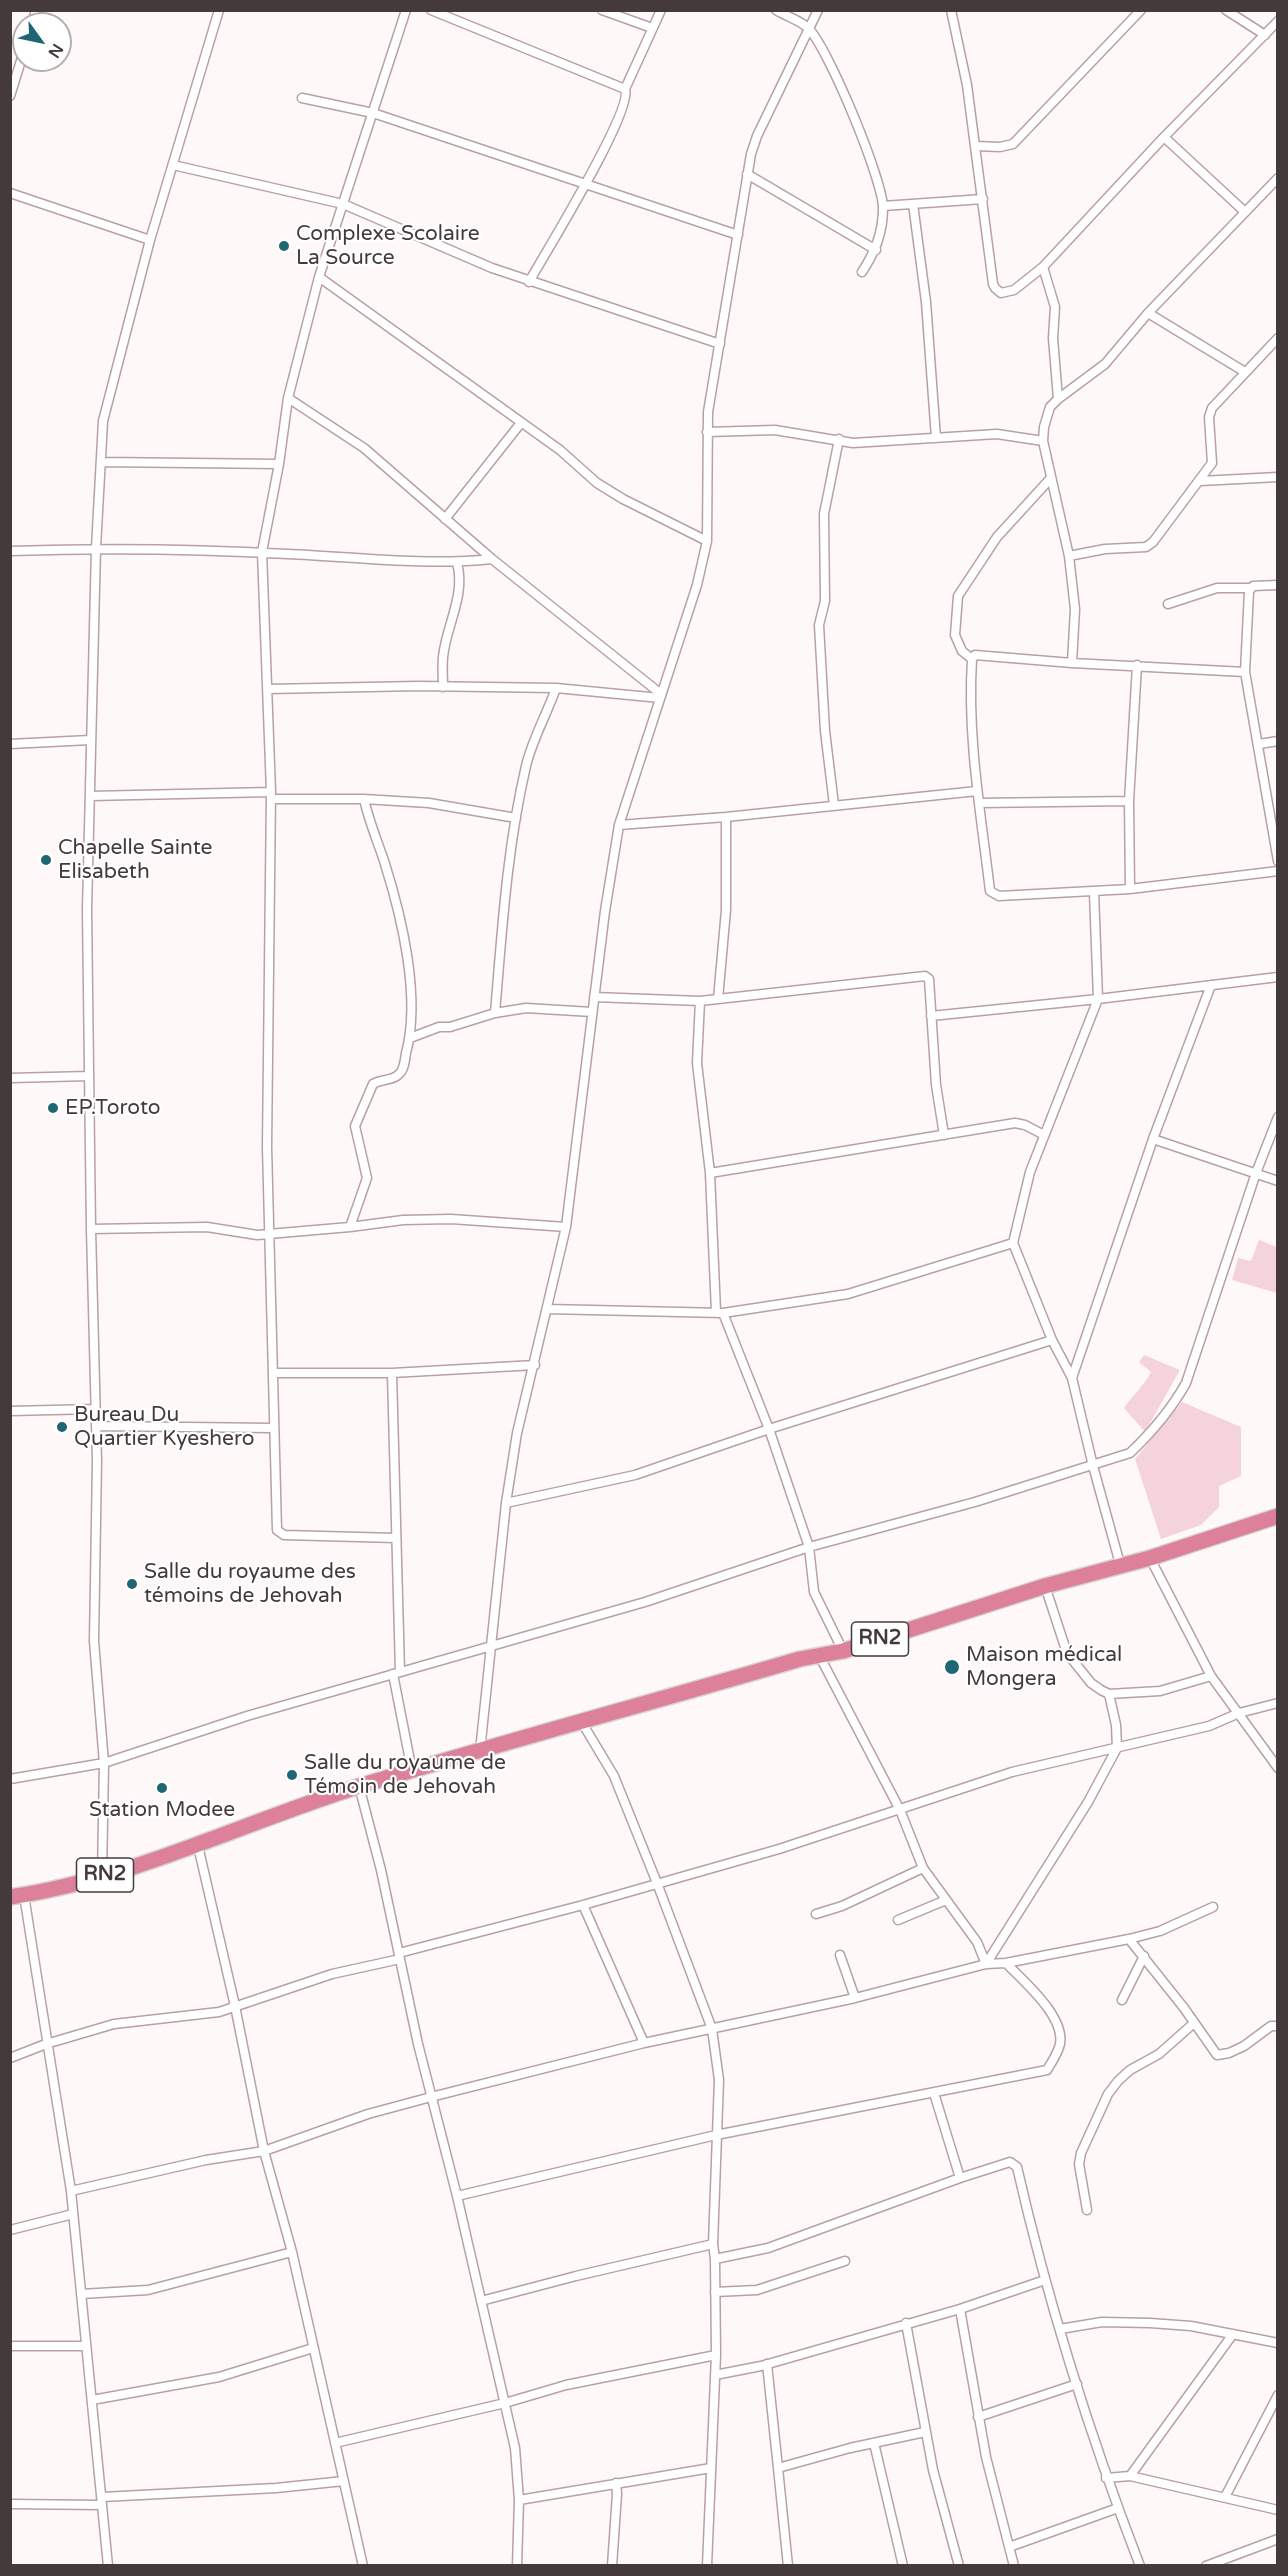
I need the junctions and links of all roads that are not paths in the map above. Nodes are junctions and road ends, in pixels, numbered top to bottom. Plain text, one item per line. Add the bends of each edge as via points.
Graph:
1 (219, 10) edge
2 (406, 10) edge
3 (431, 10) edge
4 (602, 10) edge
5 (661, 10) edge
6 (776, 10) edge
7 (818, 10) edge
8 (1141, 10) edge
9 (1226, 10) edge
10 (953, 11) edge
11 (1278, 21) edge
12 (808, 27) junction
13 (652, 28) junction
14 (1265, 35) junction
15 (17, 72) edge
16 (626, 89) junction
17 (10, 96) edge
18 (302, 98) dead end
19 (373, 113) junction
20 (1164, 137) junction
21 (976, 146) junction
22 (173, 165) junction
23 (747, 174) junction
24 (1278, 178) edge
25 (586, 184) junction
26 (10, 193) edge
27 (983, 199) junction
28 (343, 204) junction
29 (913, 204) junction
30 (883, 206) junction
31 (1245, 212) junction
32 (738, 235) junction
33 (150, 240) junction
34 (876, 250) junction
35 (1043, 267) junction
36 (862, 272) dead end
37 (319, 277) junction
38 (529, 282) junction
39 (1148, 313) junction
40 (1278, 338) edge
41 (720, 344) junction
42 (1245, 372) junction
43 (288, 398) junction
44 (1058, 399) junction
45 (520, 423) junction
46 (707, 432) junction
47 (936, 438) junction
48 (839, 439) junction
49 (1043, 441) junction
50 (102, 462) junction
51 (279, 464) junction
52 (1278, 477) edge
53 (1050, 479) junction
54 (1200, 480) junction
55 (446, 519) junction
56 (707, 541) junction
57 (96, 548) junction
58 (10, 551) edge
59 (262, 552) junction
60 (1069, 556) junction
61 (492, 559) junction
62 (457, 563) junction
63 (1278, 585) edge
64 (1251, 588) junction
65 (1168, 604) dead end
66 (972, 659) junction
67 (1072, 663) junction
68 (1137, 665) junction
69 (1245, 672) junction
70 (443, 687) junction
71 (556, 688) junction
72 (268, 689) junction
73 (660, 696) junction
74 (90, 740) junction
75 (1278, 741) edge
76 (10, 744) edge
77 (1259, 744) junction
78 (977, 790) junction
79 (90, 796) junction
80 (271, 796) junction
81 (364, 799) junction
82 (1129, 801) junction
83 (980, 803) junction
84 (834, 805) junction
85 (726, 817) junction
86 (516, 818) junction
87 (619, 825) junction
88 (1278, 861) edge
89 (1278, 871) edge
90 (1130, 889) junction
91 (1094, 892) junction
92 (1278, 977) edge
93 (1211, 985) junction
94 (594, 997) junction
95 (718, 999) junction
96 (1098, 999) junction
97 (700, 1001) junction
98 (592, 1012) junction
99 (495, 1013) junction
100 (931, 1016) junction
101 (410, 1038) junction
102 (89, 1076) junction
103 (10, 1078) edge
104 (1278, 1117) edge
105 (944, 1135) junction
106 (1044, 1136) junction
107 (1153, 1139) junction
108 (710, 1173) junction
109 (1256, 1173) junction
110 (1278, 1181) edge
111 (350, 1227) junction
112 (566, 1227) junction
113 (91, 1229) junction
114 (269, 1233) junction
115 (1013, 1243) junction
116 (548, 1310) junction
117 (720, 1313) junction
118 (1052, 1340) junction
119 (535, 1365) junction
120 (273, 1373) junction
121 (392, 1373) junction
122 (1072, 1378) junction
123 (95, 1409) junction
124 (10, 1411) edge
125 (96, 1426) junction
126 (273, 1428) junction
127 (769, 1429) junction
128 (1093, 1466) junction
129 (506, 1503) junction
130 (1278, 1516) edge
131 (396, 1538) junction
132 (809, 1547) junction
133 (1150, 1558) junction
134 (1120, 1564) junction
135 (1045, 1586) junction
136 (491, 1645) junction
137 (843, 1651) junction
138 (819, 1655) junction
139 (397, 1673) junction
140 (1211, 1676) junction
141 (1109, 1694) junction
142 (1278, 1703) edge
143 (1239, 1713) junction
144 (581, 1721) junction
145 (1117, 1748) junction
146 (480, 1751) junction
147 (104, 1763) junction
148 (1278, 1768) edge
149 (412, 1772) junction
150 (10, 1779) edge
151 (359, 1786) junction
152 (900, 1810) junction
153 (198, 1846) junction
154 (923, 1868) junction
155 (102, 1876) junction
156 (657, 1883) junction
157 (17, 1896) edge
158 (946, 1900) junction
159 (583, 1905) junction
160 (1213, 1907) dead end
161 (816, 1914) dead end
162 (898, 1920) dead end
163 (1129, 1939) junction
164 (840, 1955) dead end
165 (400, 1956) junction
166 (1144, 1956) junction
167 (1006, 1963) junction
168 (986, 1964) junction
169 (855, 1998) junction
170 (1122, 2000) dead end
171 (235, 2006) junction
172 (1194, 2023) junction
173 (1278, 2026) edge
174 (712, 2029) junction
175 (645, 2043) junction
176 (46, 2044) junction
177 (10, 2058) edge
178 (934, 2093) junction
179 (431, 2097) junction
180 (716, 2135) junction
181 (264, 2151) junction
182 (960, 2178) junction
183 (70, 2191) junction
184 (457, 2196) junction
185 (1087, 2210) dead end
186 (72, 2214) junction
187 (10, 2230) edge
188 (712, 2244) junction
189 (292, 2252) junction
190 (715, 2259) junction
191 (845, 2261) dead end
192 (1045, 2280) junction
193 (715, 2292) junction
194 (81, 2294) junction
195 (481, 2301) junction
196 (960, 2308) junction
197 (906, 2323) junction
198 (1060, 2330) junction
199 (1233, 2334) junction
200 (1278, 2343) edge
201 (10, 2346) edge
202 (86, 2346) junction
203 (313, 2348) junction
204 (716, 2355) junction
205 (767, 2364) junction
206 (715, 2375) junction
207 (1077, 2384) junction
208 (1278, 2395) edge
209 (92, 2400) junction
210 (505, 2403) junction
211 (978, 2416) junction
212 (925, 2432) junction
213 (335, 2443) junction
214 (874, 2443) junction
215 (711, 2468) junction
216 (778, 2468) junction
217 (1130, 2476) junction
218 (1106, 2478) junction
219 (344, 2481) junction
220 (616, 2483) junction
221 (1225, 2497) junction
222 (519, 2500) junction
223 (102, 2501) junction
224 (10, 2504) edge
225 (1118, 2508) junction
226 (1278, 2510) edge
227 (1278, 2539) edge
228 (1009, 2547) junction
229 (108, 2565) edge
230 (363, 2565) edge
231 (517, 2565) edge
232 (612, 2565) edge
233 (707, 2565) edge
234 (788, 2565) edge
235 (903, 2565) edge
236 (959, 2565) edge
237 (1014, 2565) edge
238 (1140, 2565) edge
239 (1206, 2565) edge

1 - 22 street
2 - 19 street
3 - 16 street
4 - 13 street
5 - 13 street
6 - 12 street
7 - 12 street
8 - 21 street via 1013,144
9 - 14 street
10 - 21 street
11 - 14 street
12 - 23 street via 757,136
12 - 30 street via 850,110 873,166
13 - 16 street
14 - 20 street
15 - 17 street
16 - 25 street via 627,97
18 - 19 street
19 - 25 street
19 - 28 street
20 - 31 street
20 - 35 street
21 - 27 street
22 - 28 street
22 - 33 street
23 - 32 street
23 - 34 street
24 - 31 street
25 - 32 street
25 - 38 street
26 - 33 street
27 - 29 street
27 - 35 street via 994,288 1001,293 1014,290
28 - 37 street
28 - 38 street
29 - 30 street
29 - 47 street via 926,302
30 - 34 street
31 - 39 street
32 - 41 street
33 - 50 street via 110,387 103,422
34 - 36 street
35 - 44 street via 1055,307 1053,338
37 - 43 street
37 - 45 street
38 - 41 street
39 - 42 street
39 - 44 street via 1105,364
40 - 42 street
41 - 46 street
42 - 54 street via 1210,412 1213,460
43 - 51 street
43 - 55 street via 364,448
44 - 49 street via 1046,416
45 - 55 street
45 - 56 street via 623,500
46 - 48 street via 775,430
46 - 56 street
47 - 48 street via 854,443
47 - 49 street via 997,434
48 - 84 street via 824,514 825,601 819,626
49 - 53 street
50 - 51 street
50 - 57 street
51 - 59 street
52 - 54 street
53 - 60 street
53 - 66 street via 997,537 958,596 955,634 962,651
54 - 60 street via 1146,547
55 - 61 street
56 - 73 street via 697,585
57 - 58 street
57 - 59 street
57 - 74 street
59 - 62 street
59 - 72 street
60 - 67 street via 1075,609
61 - 62 street
61 - 73 street
62 - 70 street via 460,573 443,656
63 - 64 street
64 - 65 street via 1217,588
64 - 69 street
66 - 67 street via 977,654
66 - 78 street via 970,696
67 - 68 street
68 - 69 street
68 - 82 street
69 - 77 street
70 - 71 street
70 - 72 street
71 - 73 street
71 - 86 street via 528,760
72 - 80 street
73 - 87 street
74 - 76 street
74 - 79 street
75 - 77 street
77 - 88 street
78 - 83 street
78 - 84 street
79 - 80 street
79 - 102 street
80 - 81 street
80 - 114 street
81 - 86 street via 429,803
81 - 101 street via 400,923 412,989
82 - 83 street
82 - 90 street
83 - 91 street via 992,894
84 - 85 street
85 - 87 street
85 - 95 street via 726,910
86 - 99 street
87 - 94 street
89 - 90 street
90 - 91 street
91 - 96 street
92 - 93 street
93 - 96 street
93 - 107 street
94 - 97 street
94 - 98 street
95 - 97 street
95 - 100 street via 925,976
96 - 100 street
96 - 106 street
97 - 108 street via 697,1063
98 - 99 street via 535,1007
98 - 112 street
99 - 101 street
100 - 105 street
101 - 111 street via 400,1073 373,1084 355,1126 367,1178
102 - 103 street
102 - 113 street
104 - 109 street
105 - 106 street via 1015,1123
105 - 108 street
106 - 115 street via 1024,1191
107 - 109 street
107 - 122 street
108 - 117 street
109 - 110 street
109 - 128 street via 1186,1383 1175,1403 1130,1453
111 - 112 street via 451,1219
111 - 114 street
112 - 116 street
113 - 114 street via 207,1227 257,1235
113 - 123 street
114 - 120 street
115 - 117 street via 848,1294
115 - 118 street
116 - 117 street
116 - 119 street
117 - 127 street
118 - 122 street
118 - 127 street
119 - 121 street
119 - 129 street via 517,1433
120 - 121 street
120 - 126 street
121 - 131 street
122 - 128 street
123 - 124 street
123 - 125 street
125 - 126 street
125 - 147 street via 94,1641
126 - 131 street via 279,1534
127 - 129 street via 634,1475
127 - 132 street
128 - 132 street
128 - 134 street
129 - 136 street
130 - 133 highway, RN2
131 - 139 street
132 - 136 street via 645,1602
132 - 137 street via 812,1585
133 - 134 highway, RN2
133 - 140 street
134 - 135 highway, RN2
135 - 137 highway, RN2
135 - 141 street via 1068,1653 1091,1683
136 - 139 street
136 - 146 street
137 - 138 highway, RN2
138 - 144 highway, RN2
138 - 152 street
139 - 147 street
139 - 149 street
140 - 141 street via 1160,1692
140 - 143 street
141 - 145 street
142 - 143 street
143 - 145 street via 1209,1726
143 - 148 street
144 - 146 highway, RN2
144 - 156 street via 614,1776
145 - 152 street via 1012,1772
145 - 168 street via 1088,1802
146 - 149 highway, RN2
147 - 150 street
147 - 155 street
149 - 151 highway, RN2
151 - 153 highway, RN2
151 - 165 street
152 - 154 street
152 - 156 street
153 - 155 highway, RN2
153 - 171 street
154 - 158 street
154 - 161 street
155 - 157 highway, RN2
156 - 159 street
156 - 174 street
157 - 176 street via 42,2001
158 - 162 street
158 - 168 street via 977,1942
159 - 165 street
159 - 175 street
160 - 163 street
163 - 166 street
163 - 167 street
164 - 169 street
165 - 171 street
165 - 179 street
166 - 170 street
166 - 172 street
167 - 168 street
167 - 178 street via 1056,2019 1060,2047 1047,2070 1040,2073
168 - 169 street
169 - 174 street
171 - 176 street via 215,2013 114,2024
171 - 181 street
172 - 173 street via 1217,2055 1229,2054 1271,2026
172 - 185 street via 1159,2054 1130,2070 1108,2094 1079,2164
174 - 175 street
174 - 180 street via 719,2080
175 - 179 street
176 - 177 street
176 - 183 street
178 - 180 street
178 - 182 street
179 - 181 street via 354,2118
179 - 184 street
180 - 184 street
180 - 188 street
181 - 183 street
181 - 189 street
182 - 190 street via 768,2248
182 - 192 street via 1010,2162 1017,2167
183 - 186 street
184 - 195 street
186 - 187 street
186 - 194 street
188 - 190 street
188 - 195 street
189 - 194 street via 148,2290
189 - 203 street
190 - 193 street
191 - 193 street via 757,2290
192 - 196 street
192 - 198 street
193 - 204 street
194 - 202 street
195 - 210 street
196 - 197 street
196 - 211 street
197 - 205 street
197 - 212 street
198 - 199 street via 1102,2322 1150,2323
198 - 207 street
199 - 200 street
199 - 217 street
201 - 202 street
202 - 209 street
203 - 209 street via 219,2377
203 - 213 street
204 - 206 street
204 - 210 street via 566,2385
205 - 206 street
205 - 216 street
206 - 215 street
207 - 211 street
207 - 218 street
208 - 221 street
209 - 223 street
210 - 213 street
210 - 222 street via 515,2448
211 - 228 street
212 - 214 street
212 - 236 street
213 - 219 street
214 - 216 street
214 - 235 street
215 - 220 street
215 - 233 street
216 - 234 street
217 - 218 street
217 - 221 street
218 - 225 street
219 - 223 street
219 - 230 street
220 - 222 street
220 - 232 street
221 - 226 street
222 - 231 street
223 - 224 street
223 - 229 street
225 - 228 street
225 - 238 street
227 - 239 street
228 - 237 street

